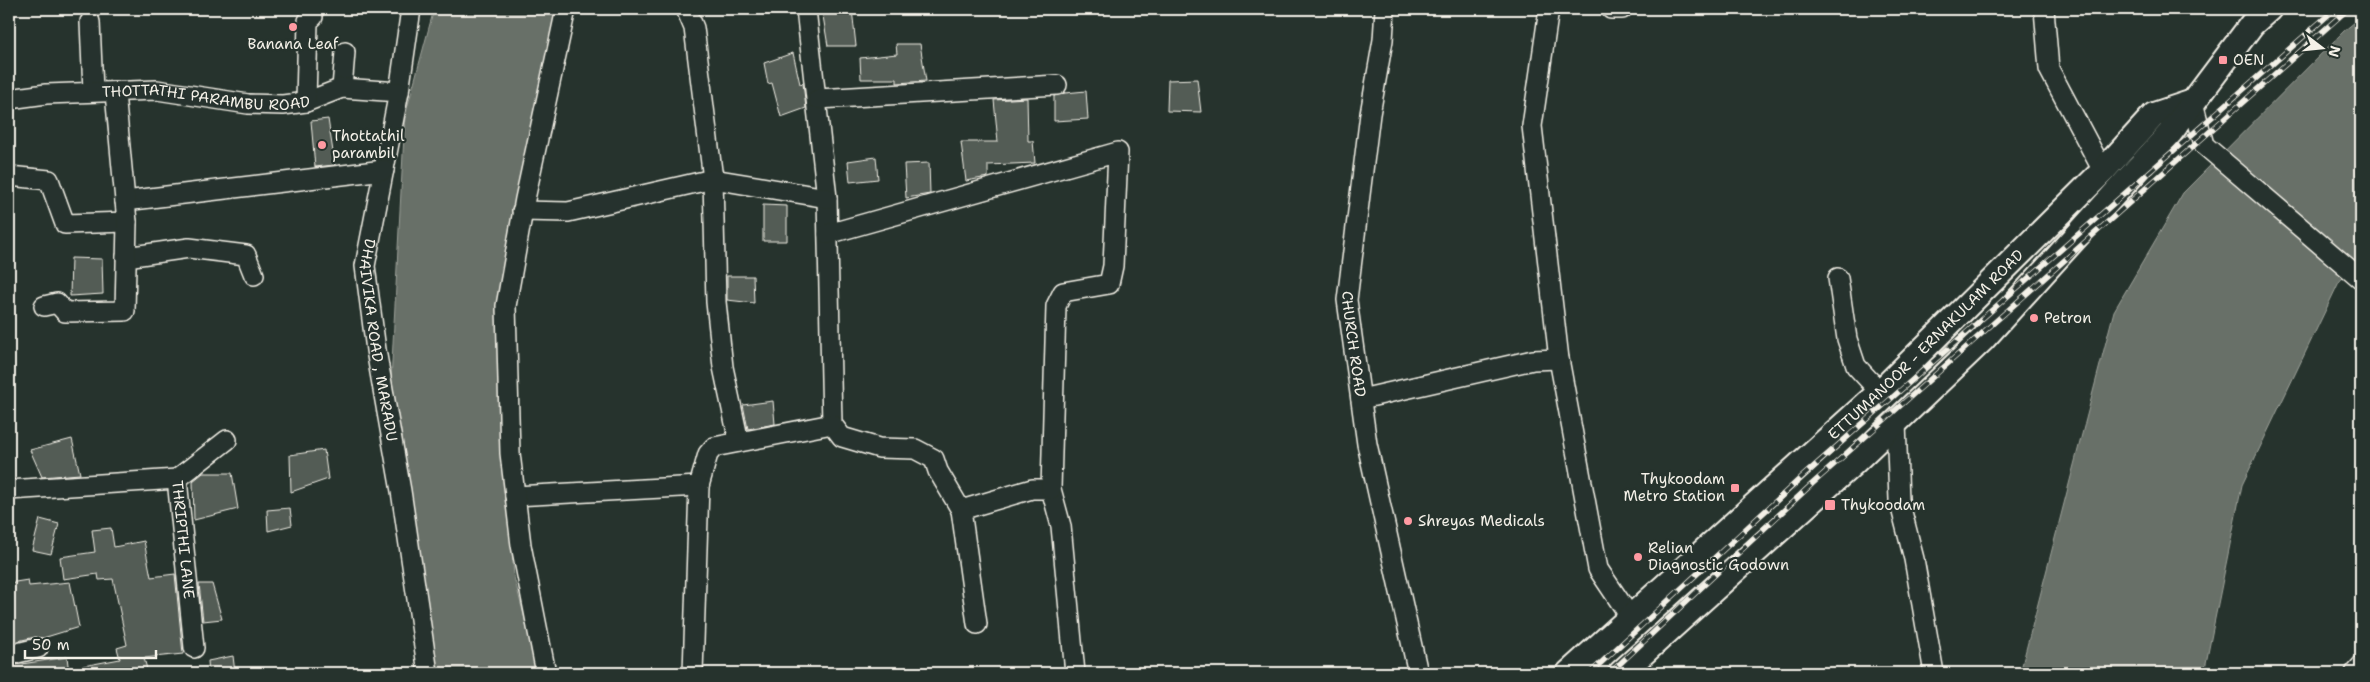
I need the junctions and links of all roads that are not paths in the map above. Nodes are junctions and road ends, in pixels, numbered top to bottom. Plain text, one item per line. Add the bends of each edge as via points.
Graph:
1 (411, 9) edge
2 (566, 9) edge
3 (686, 9) edge
4 (806, 9) edge
5 (1385, 9) edge
6 (1548, 9) edge
7 (1611, 9) edge
8 (1622, 9) edge
9 (2044, 9) edge
10 (2257, 14) edge
11 (313, 18) dead end
12 (90, 22) dead end
13 (345, 52) dead end
14 (1057, 85) dead end
15 (342, 88) junction
16 (93, 91) junction
17 (115, 92) junction
18 (399, 92) junction
19 (9, 99) edge
20 (818, 99) junction
21 (306, 102) junction
22 (2193, 102) junction
23 (384, 170) junction
24 (2103, 171) junction
25 (9, 176) edge
26 (714, 179) junction
27 (827, 198) junction
28 (125, 201) junction
29 (522, 211) junction
30 (127, 222) junction
31 (828, 234) junction
32 (126, 257) junction
33 (254, 276) dead end
34 (2360, 277) edge
35 (1838, 278) dead end
36 (44, 306) dead end
37 (1559, 360) junction
38 (1880, 392) junction
39 (1361, 399) junction
40 (1896, 422) junction
41 (832, 424) junction
42 (227, 440) dead end
43 (738, 442) junction
44 (176, 479) junction
45 (699, 486) junction
46 (1051, 489) junction
47 (9, 490) edge
48 (515, 496) junction
49 (961, 510) junction
50 (1631, 618) junction
51 (977, 624) dead end
52 (38, 648) dead end
53 (194, 648) dead end
54 (9, 655) edge
55 (2361, 666) edge
56 (428, 673) edge
57 (546, 673) edge
58 (693, 673) edge
59 (1075, 673) edge
60 (1418, 673) edge
61 (1569, 673) edge
62 (1621, 673) edge
63 (1934, 673) edge
64 (2355, 673) edge

1 - 18 street, DHAIVIKA ROAD , MARADU
2 - 29 street
3 - 26 street via 694,28
4 - 20 street
5 - 39 street, CHURCH ROAD via 1347,300
6 - 37 street via 1532,126
7 - 8 street
9 - 24 street via 2049,69
10 - 22 main road
11 - 21 street via 308,21
12 - 16 street
13 - 15 street
14 - 20 street
15 - 18 street, THOTTATHI PARAMBU ROAD
15 - 21 street, THOTTATHI PARAMBU ROAD
16 - 17 street, THOTTATHI PARAMBU ROAD
16 - 19 street, THOTTATHI PARAMBU ROAD
17 - 21 street, THOTTATHI PARAMBU ROAD via 157,90 248,104
17 - 28 street
18 - 23 street, DHAIVIKA ROAD , MARADU
20 - 27 street
22 - 24 main road, ETTUMANOOR - ERNAKULAM ROAD via 2154,115
22 - 34 street via 2204,144
22 - 40 main road via 2170,133 1989,332
23 - 28 street
23 - 56 street, DHAIVIKA ROAD , MARADU via 365,266
24 - 38 main road, ETTUMANOOR - ERNAKULAM ROAD
25 - 30 street via 49,180 65,224
26 - 27 street
26 - 29 street via 568,212
26 - 43 street via 716,302 723,367
27 - 31 street
28 - 30 street
29 - 48 street via 506,306 510,453
30 - 32 street
31 - 41 street
31 - 46 street via 1118,152 1110,284 1063,292 1056,306
32 - 33 street via 189,248 236,254 246,256
32 - 36 street via 125,311 64,312 57,303
35 - 38 street via 1847,339 1856,366
37 - 39 street via 1534,360
37 - 50 street via 1598,569
38 - 50 main road, ETTUMANOOR - ERNAKULAM ROAD
39 - 60 street, CHURCH ROAD via 1367,444
40 - 62 main road
40 - 63 street via 1899,500 1914,559
41 - 43 street
41 - 49 street via 842,437 879,448 915,449 934,459
42 - 44 street
43 - 45 street via 714,447 708,454
44 - 47 street, THRIPTHI LANE
44 - 53 street, THRIPTHI LANE
45 - 48 street
45 - 58 street
46 - 49 street via 1032,490
46 - 59 street via 1060,526
48 - 57 street via 521,545
49 - 51 street
50 - 61 main road, ETTUMANOOR - ERNAKULAM ROAD
52 - 54 street
55 - 64 street

